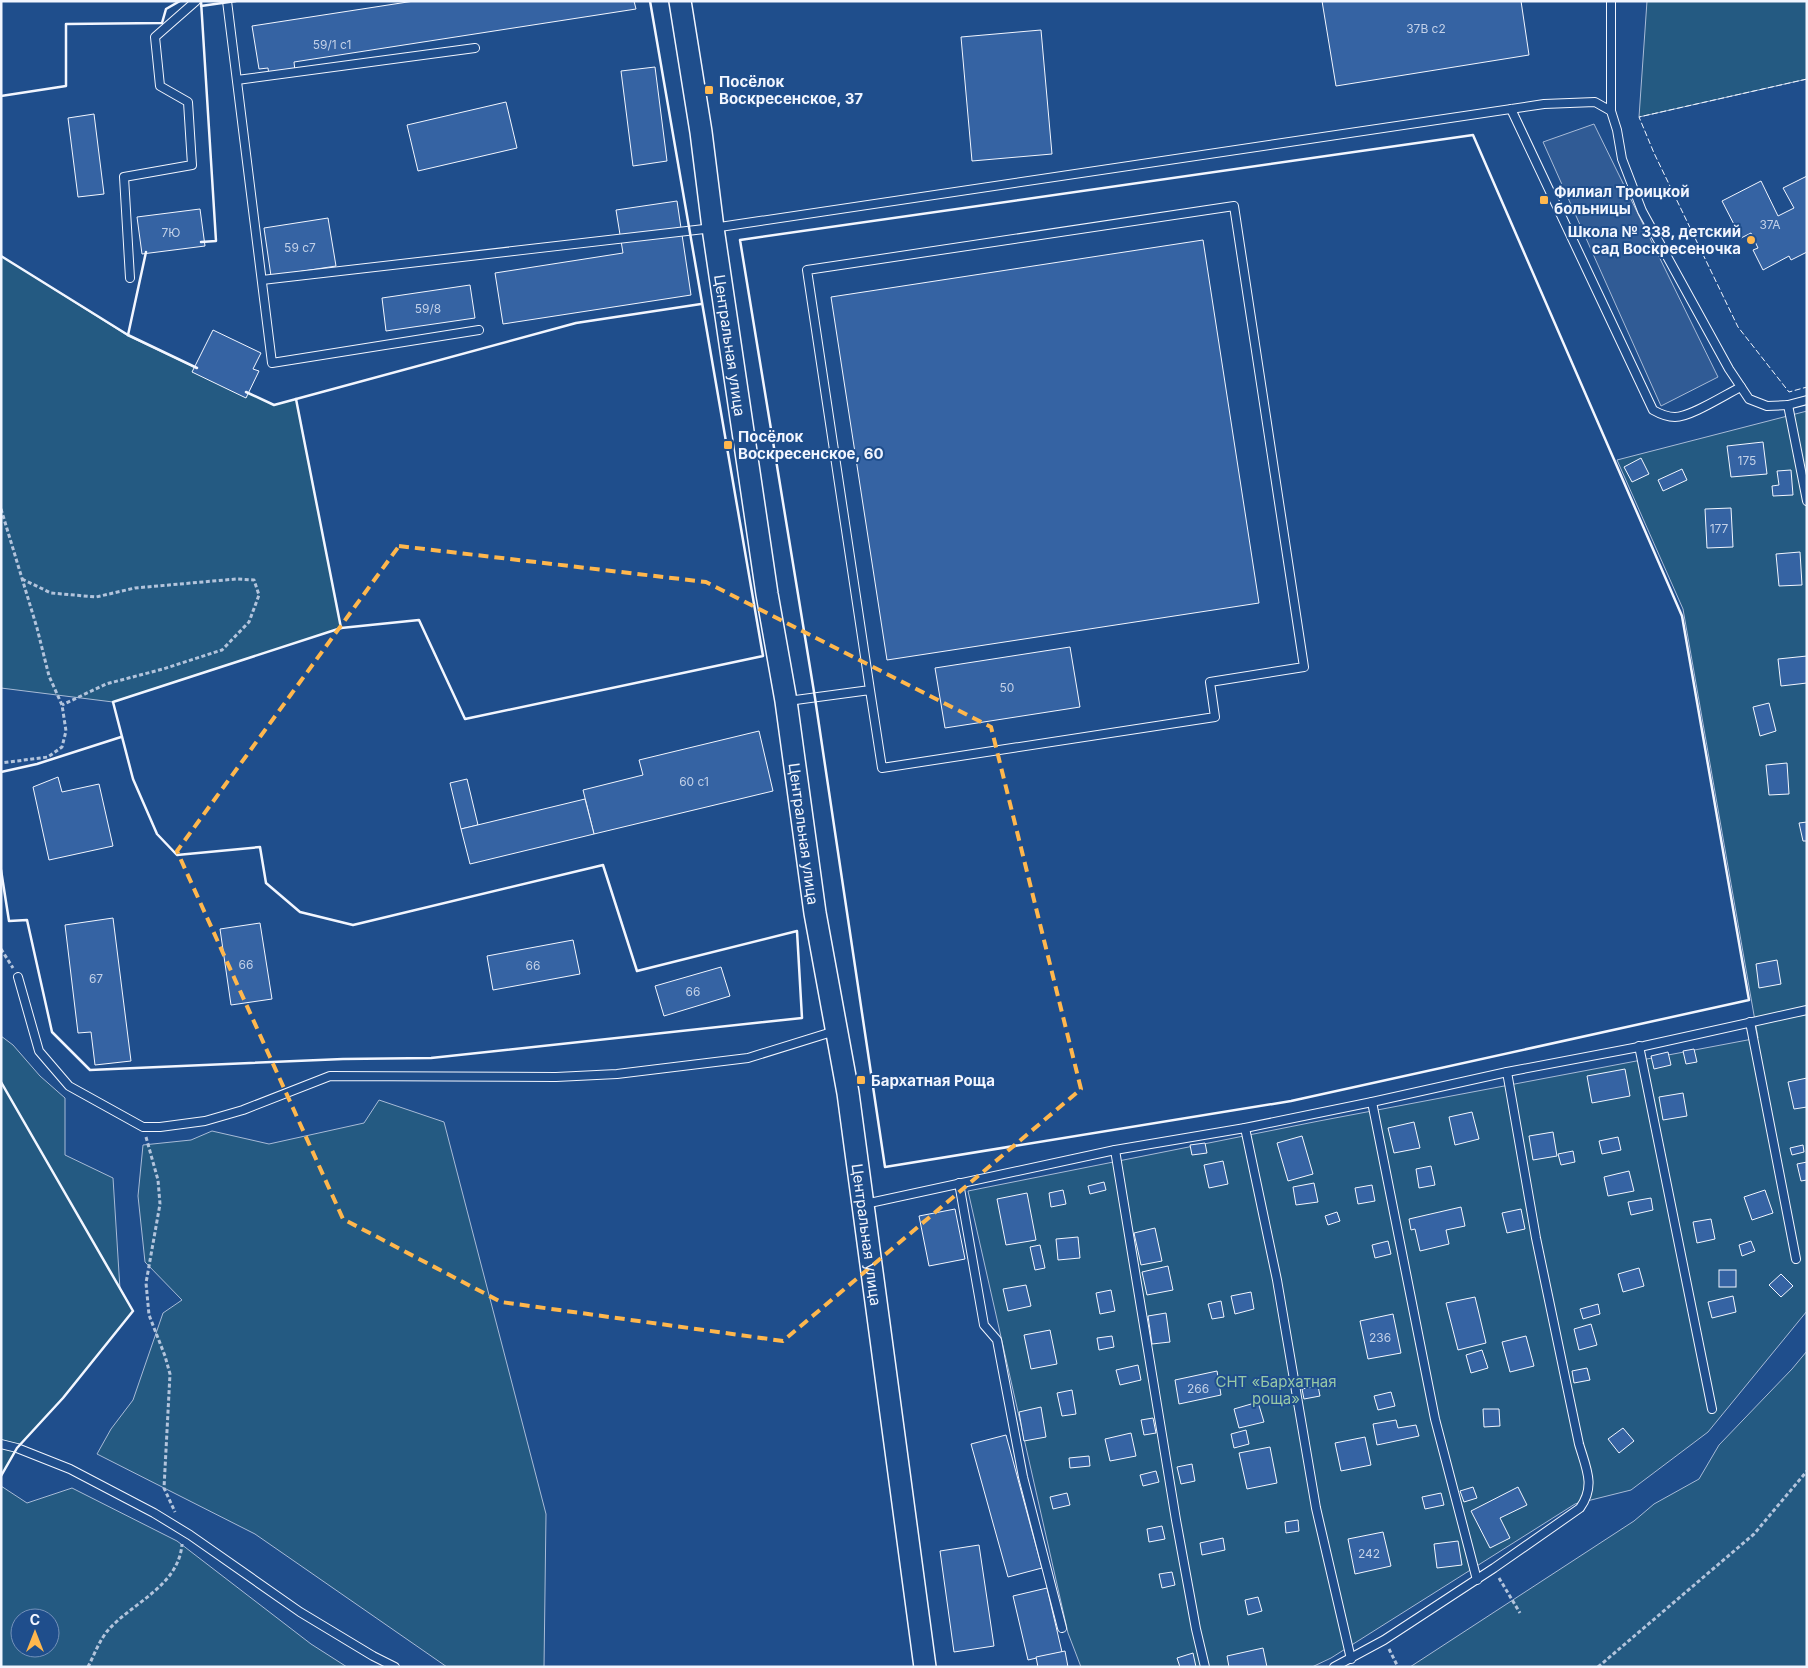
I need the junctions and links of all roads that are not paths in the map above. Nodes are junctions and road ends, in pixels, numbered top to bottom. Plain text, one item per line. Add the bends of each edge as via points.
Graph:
1 (196, 1) edge
2 (227, 1) edge
3 (680, 1) edge
4 (1611, 1) edge
5 (475, 48) dead end
6 (237, 80) junction
7 (1511, 109) junction
8 (1611, 110) junction
9 (713, 228) junction
10 (130, 278) dead end
11 (262, 280) junction
12 (479, 330) dead end
13 (1741, 387) junction
14 (1807, 400) edge
15 (1788, 405) junction
16 (1807, 501) edge
17 (870, 690) junction
18 (786, 701) junction
19 (18, 977) road end
20 (1807, 1010) edge
21 (1750, 1022) junction
22 (837, 1031) junction
23 (1639, 1046) junction
24 (1507, 1072) junction
25 (1372, 1102) junction
26 (1245, 1128) junction
27 (1115, 1150) junction
28 (959, 1183) junction
29 (863, 1204) junction
30 (1796, 1258) dead end
31 (1712, 1409) dead end
32 (1, 1444) edge
33 (1477, 1580) junction
34 (1062, 1628) dead end
35 (1351, 1659) junction
36 (395, 1667) edge
37 (925, 1667) edge
38 (1205, 1667) edge
39 (1334, 1667) edge

1 - 10 lane via 155,37 160,86 188,102 192,165 124,177
2 - 6 lane
3 - 9 main road, Центральная улица
4 - 8 lane
5 - 6 lane
6 - 11 lane
7 - 8 lane via 1595,102
7 - 9 lane
7 - 13 lane via 1653,410 1677,417
8 - 13 lane via 1622,160 1642,211 1728,369
9 - 11 lane
9 - 18 main road, Центральная улица
11 - 12 lane via 272,363
13 - 15 lane via 1749,400 1767,406
14 - 15 lane
15 - 16 lane
17 - 17 lane via 807,270 1234,206 1304,668 1210,682 1215,717 882,768
17 - 18 lane
18 - 22 main road, Центральная улица via 815,913
19 - 22 lane via 39,1051 69,1086 143,1127 205,1121 243,1110 330,1076 556,1077 617,1074 748,1058
20 - 21 lane
21 - 23 lane
21 - 30 lane
22 - 29 main road, Центральная улица
23 - 24 lane
23 - 31 lane
24 - 25 lane
24 - 33 lane via 1536,1238 1579,1444 1590,1478 1587,1498 1580,1508
25 - 26 lane
25 - 33 lane via 1435,1419
26 - 27 lane
26 - 35 lane via 1277,1280 1316,1508
27 - 28 lane
27 - 38 lane via 1176,1520
28 - 29 lane
28 - 34 lane via 984,1325 997,1340 1024,1477
29 - 37 main road, Центральная улица
32 - 36 lane via 70,1469 154,1513 300,1612
33 - 35 lane
35 - 39 lane

